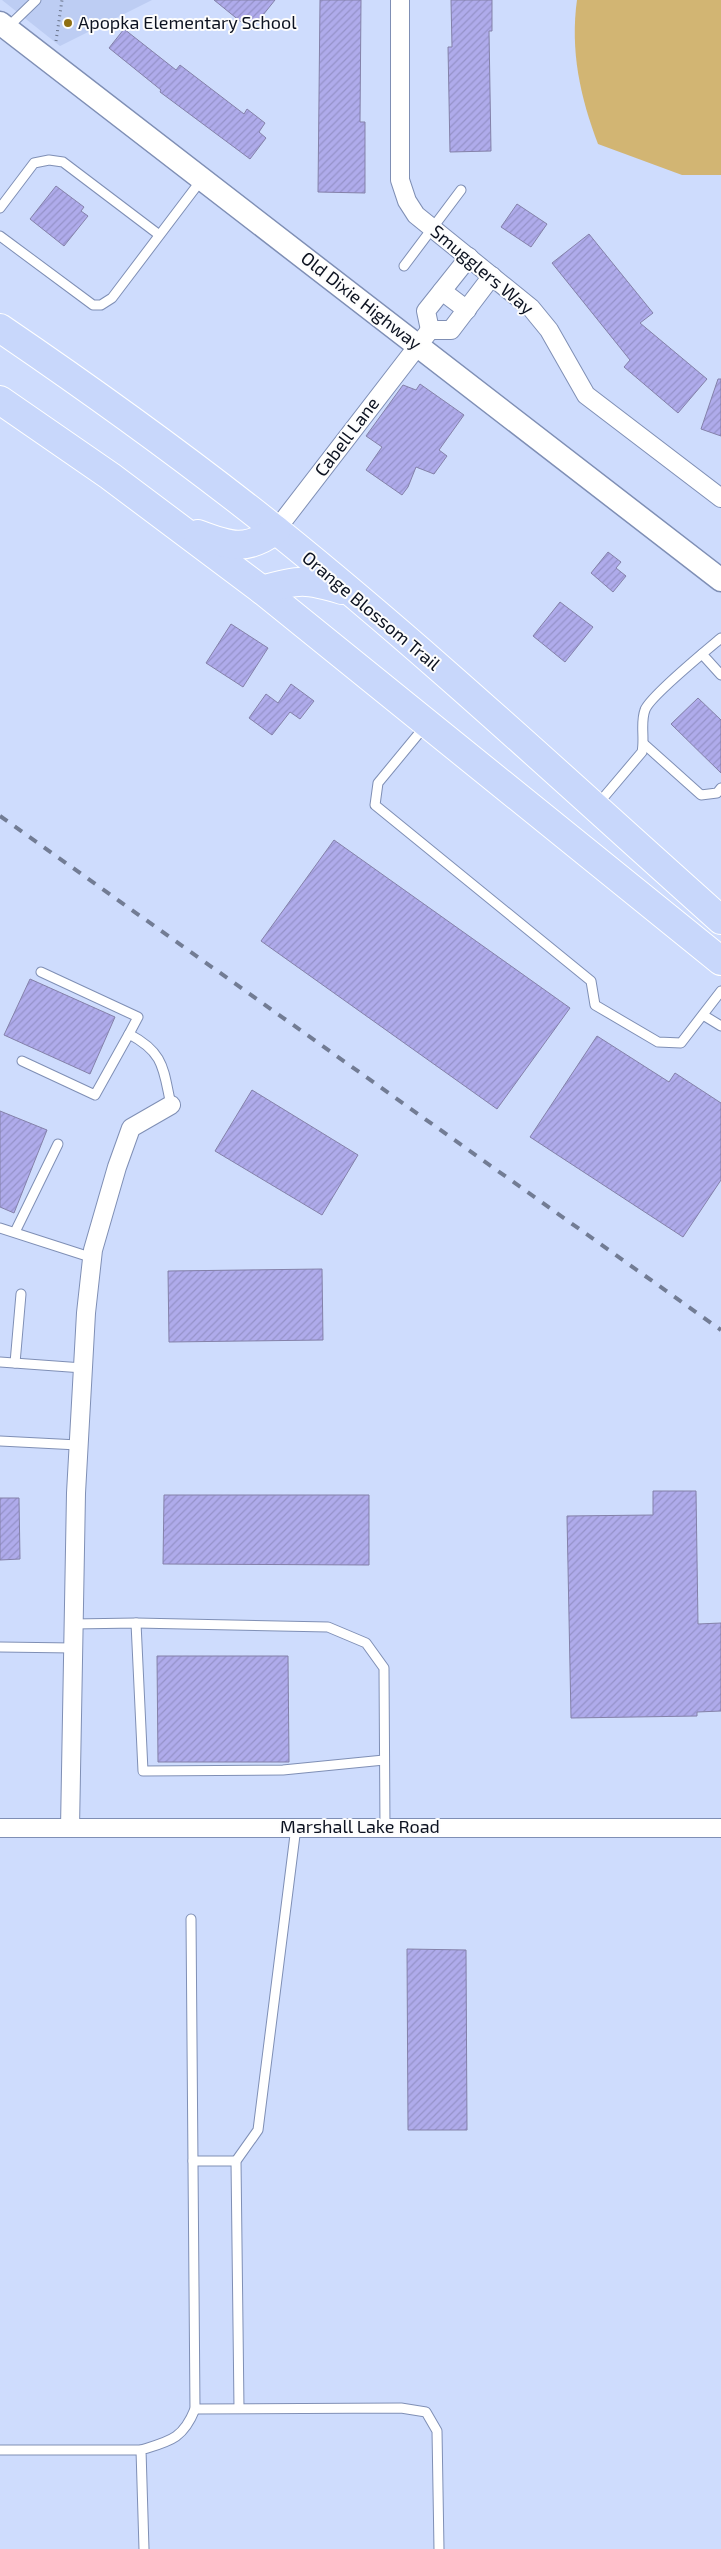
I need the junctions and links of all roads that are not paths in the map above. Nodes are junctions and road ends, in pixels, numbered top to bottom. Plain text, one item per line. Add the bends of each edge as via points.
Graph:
1 (36, 0) edge
2 (400, 0) edge
3 (3, 25) edge
4 (202, 178) junction
5 (461, 190) dead end
6 (0, 208) edge
7 (432, 228) junction
8 (158, 234) junction
9 (0, 236) edge
10 (469, 257) junction
11 (404, 266) dead end
12 (492, 276) junction
13 (442, 291) junction
14 (466, 310) junction
15 (0, 328) edge
16 (424, 337) junction
17 (0, 400) edge
18 (721, 498) edge
19 (180, 527) junction
20 (276, 530) junction
21 (721, 580) edge
22 (262, 590) junction
23 (353, 594) junction
24 (721, 638) edge
25 (702, 654) junction
26 (721, 674) edge
27 (427, 724) junction
28 (644, 744) junction
29 (721, 788) edge
30 (595, 808) junction
31 (721, 920) edge
32 (721, 961) edge
33 (42, 972) dead end
34 (721, 991) edge
35 (703, 1014) junction
36 (721, 1026) edge
37 (129, 1034) junction
38 (22, 1061) dead end
39 (171, 1105) joint
40 (58, 1144) dead end
41 (0, 1228) edge
42 (15, 1232) junction
43 (93, 1258) junction
44 (21, 1294) dead end
45 (0, 1362) edge
46 (15, 1363) junction
47 (83, 1368) junction
48 (0, 1441) edge
49 (78, 1445) junction
50 (136, 1623) junction
51 (73, 1624) junction
52 (0, 1647) edge
53 (73, 1648) junction
54 (384, 1760) junction
55 (296, 1827) junction
56 (0, 1828) edge
57 (70, 1828) junction
58 (385, 1828) junction
59 (721, 1828) edge
60 (191, 1919) dead end
61 (193, 2161) junction
62 (236, 2161) junction
63 (239, 2408) junction
64 (195, 2409) junction
65 (0, 2450) edge
66 (141, 2450) junction
67 (144, 2549) edge
68 (439, 2549) edge

1 - 3 lane
2 - 7 street, Smugglers Way via 400,180 416,215
3 - 4 street, Old Dixie Highway
4 - 8 lane
4 - 16 street, Old Dixie Highway
5 - 7 lane
6 - 8 lane via 34,163 63,162
7 - 10 street, Smugglers Way
7 - 11 lane
8 - 9 lane via 112,298 101,304 93,304
10 - 12 street, Smugglers Way
10 - 13 street
12 - 14 street
12 - 18 street, Smugglers Way via 531,308 549,330 586,395
13 - 14 street
13 - 16 street via 426,310
14 - 16 street via 451,330
15 - 20 main road, Orange Blossom Trail via 156,438
16 - 20 street, Cabell Lane
16 - 21 street, Old Dixie Highway
17 - 19 main road
19 - 20 main road via 222,542 243,545 260,542
19 - 22 main road
20 - 23 main road, Orange Blossom Trail
22 - 23 main road via 288,582 312,581
22 - 27 main road
23 - 30 main road, Orange Blossom Trail
24 - 25 lane
25 - 26 lane
25 - 28 lane via 648,703 643,720
27 - 32 main road
27 - 35 lane via 378,783 375,805 591,981 595,1005 658,1042 681,1043
28 - 29 lane via 701,795
28 - 30 lane via 638,758
30 - 31 main road, Orange Blossom Trail
33 - 37 lane via 138,1017
34 - 35 lane
35 - 36 lane
37 - 38 lane via 95,1095
37 - 39 lane via 145,1042 161,1061
39 - 43 street via 131,1128
40 - 42 lane
41 - 42 lane
42 - 43 lane
43 - 47 street
44 - 46 lane
45 - 46 lane
46 - 47 lane
47 - 49 street
48 - 49 lane
49 - 51 street
50 - 51 lane
50 - 54 lane via 328,1627 366,1643 384,1668
50 - 54 lane via 143,1771 283,1770
51 - 53 street
52 - 53 lane
53 - 57 street
54 - 58 lane
55 - 57 street, Marshall Lake Road
55 - 58 street, Marshall Lake Road
55 - 62 lane via 258,2130
56 - 57 street, Marshall Lake Road
58 - 59 street, Marshall Lake Road
60 - 61 lane
61 - 62 lane
61 - 64 lane
62 - 63 lane
63 - 64 lane
63 - 68 lane via 401,2408 426,2412 437,2431
64 - 66 lane via 188,2425 173,2440
65 - 66 lane
66 - 67 lane

